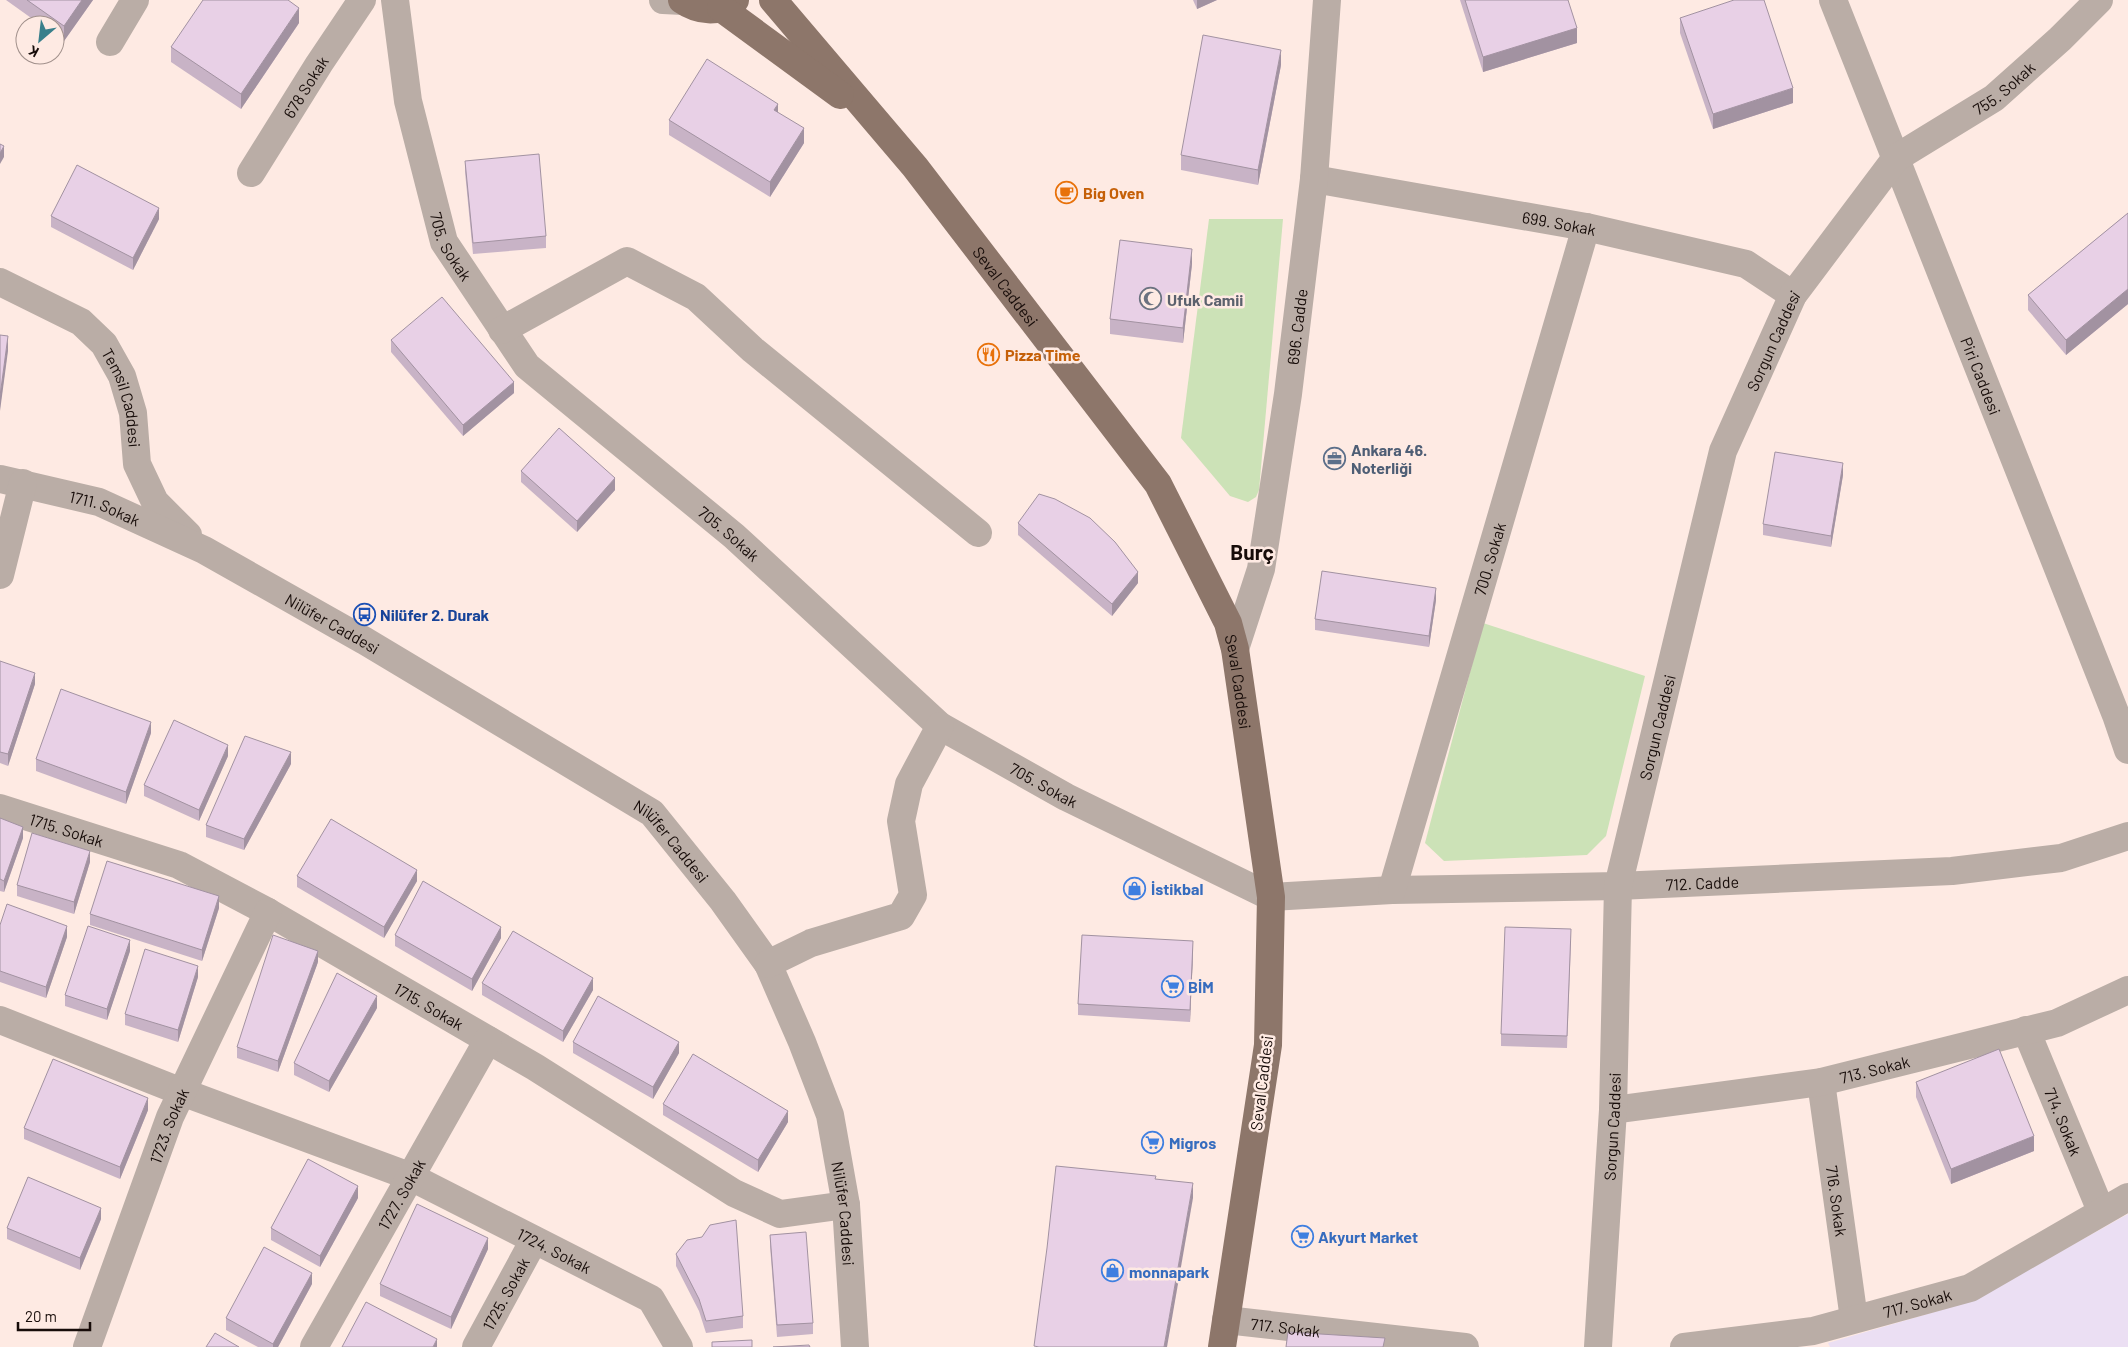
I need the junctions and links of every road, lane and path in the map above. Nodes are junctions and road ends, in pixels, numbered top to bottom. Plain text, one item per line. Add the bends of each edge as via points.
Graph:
1 (135, 0) edge
2 (362, 0) edge
3 (395, 0) edge
4 (676, 0) edge
5 (773, 0) edge
6 (1327, 0) edge
7 (1833, 0) edge
8 (2099, 0) edge
9 (728, 4) edge
10 (110, 42) dead end
11 (878, 123) junction
12 (1896, 158) junction
13 (251, 173) dead end
14 (1314, 178) junction
15 (1586, 227) junction
16 (0, 282) edge
17 (1793, 295) junction
18 (502, 330) junction
19 (11, 481) edge
20 (978, 533) dead end
21 (204, 550) junction
22 (0, 575) edge
23 (1235, 649) junction
24 (940, 726) junction
25 (2128, 750) edge
26 (0, 808) edge
27 (2128, 836) edge
28 (1618, 886) junction
29 (1392, 890) junction
30 (1271, 897) junction
31 (268, 912) junction
32 (768, 964) junction
33 (2128, 990) edge
34 (0, 1020) edge
35 (2026, 1030) junction
36 (488, 1040) junction
37 (1821, 1082) junction
38 (182, 1092) junction
39 (1613, 1110) junction
40 (409, 1176) junction
41 (2128, 1197) edge
42 (846, 1205) junction
43 (2101, 1212) junction
44 (534, 1240) junction
45 (1854, 1319) junction
46 (1226, 1320) junction
47 (1816, 1339) edge
48 (1437, 1346) edge
49 (88, 1347) edge
50 (314, 1347) edge
51 (476, 1347) edge
52 (679, 1347) edge
53 (855, 1347) edge
54 (1222, 1347) edge
55 (1465, 1347) edge
56 (1598, 1347) edge
57 (1684, 1347) edge

1 - 10 street
2 - 13 street, 678 Sokak
3 - 18 street, 705. Sokak via 408,101 444,242
4 - 9 main road, Seval Caddesi via 708,10
5 - 11 main road, Seval Caddesi
6 - 14 street, 696. Cadde
7 - 12 street, Piri Caddesi
8 - 12 street, 755. Sokak via 2060,40 1994,98
9 - 11 main road, Seval Caddesi
11 - 23 main road, Seval Caddesi via 1158,484 1228,623
12 - 17 street, Sorgun Caddesi
12 - 25 street, Piri Caddesi
14 - 15 street, 699. Sokak
14 - 23 street, 696. Cadde via 1288,394 1261,568
15 - 17 street, 699. Sokak via 1746,264
15 - 29 street, 700. Sokak
16 - 21 street, Temsil Caddesi via 81,322 104,344 122,376 133,413 137,464 156,502 174,524
17 - 28 street, Sorgun Caddesi via 1723,451
18 - 20 street via 628,260 696,297 753,350
18 - 24 street, 705. Sokak via 527,366 734,536
19 - 21 street, 1711. Sokak via 99,502
19 - 22 street
21 - 32 street, Nilüfer Caddesi via 365,641 652,813 723,901
23 - 30 main road, Seval Caddesi
24 - 30 street, 705. Sokak via 1066,797
24 - 32 street via 909,784 901,821 913,895 901,916 811,943
26 - 31 street, 1715. Sokak via 179,865
27 - 28 street, 712. Cadde via 2061,858 1952,871
28 - 29 street, 712. Cadde
28 - 39 street, Sorgun Caddesi
29 - 30 street, 712. Cadde
30 - 46 main road, Seval Caddesi via 1268,1045
31 - 36 street, 1715. Sokak
31 - 38 street, 1723. Sokak
32 - 42 street, Nilüfer Caddesi via 830,1115
33 - 35 street, 713. Sokak via 2057,1023
34 - 38 street, 1724. Sokak
35 - 37 street, 713. Sokak
35 - 43 street, 714. Sokak
36 - 40 street, 1727. Sokak
36 - 42 street, 1715. Sokak via 535,1066 734,1192 780,1214
37 - 39 street, 713. Sokak
37 - 45 street, 716. Sokak
38 - 40 street, 1724. Sokak
38 - 49 street, 1723. Sokak via 170,1117
39 - 56 street, Sorgun Caddesi
40 - 44 street, 1724. Sokak
40 - 50 street, 1727. Sokak
41 - 43 street, 717. Sokak
42 - 53 street, Nilüfer Caddesi
43 - 45 street, 717. Sokak via 1970,1288
44 - 51 street, 1725. Sokak
44 - 52 street, 1724. Sokak via 651,1299
45 - 47 street, 717. Sokak
46 - 48 street, 717. Sokak
46 - 54 main road, Seval Caddesi
47 - 57 street, 717. Sokak
48 - 55 street, 717. Sokak

